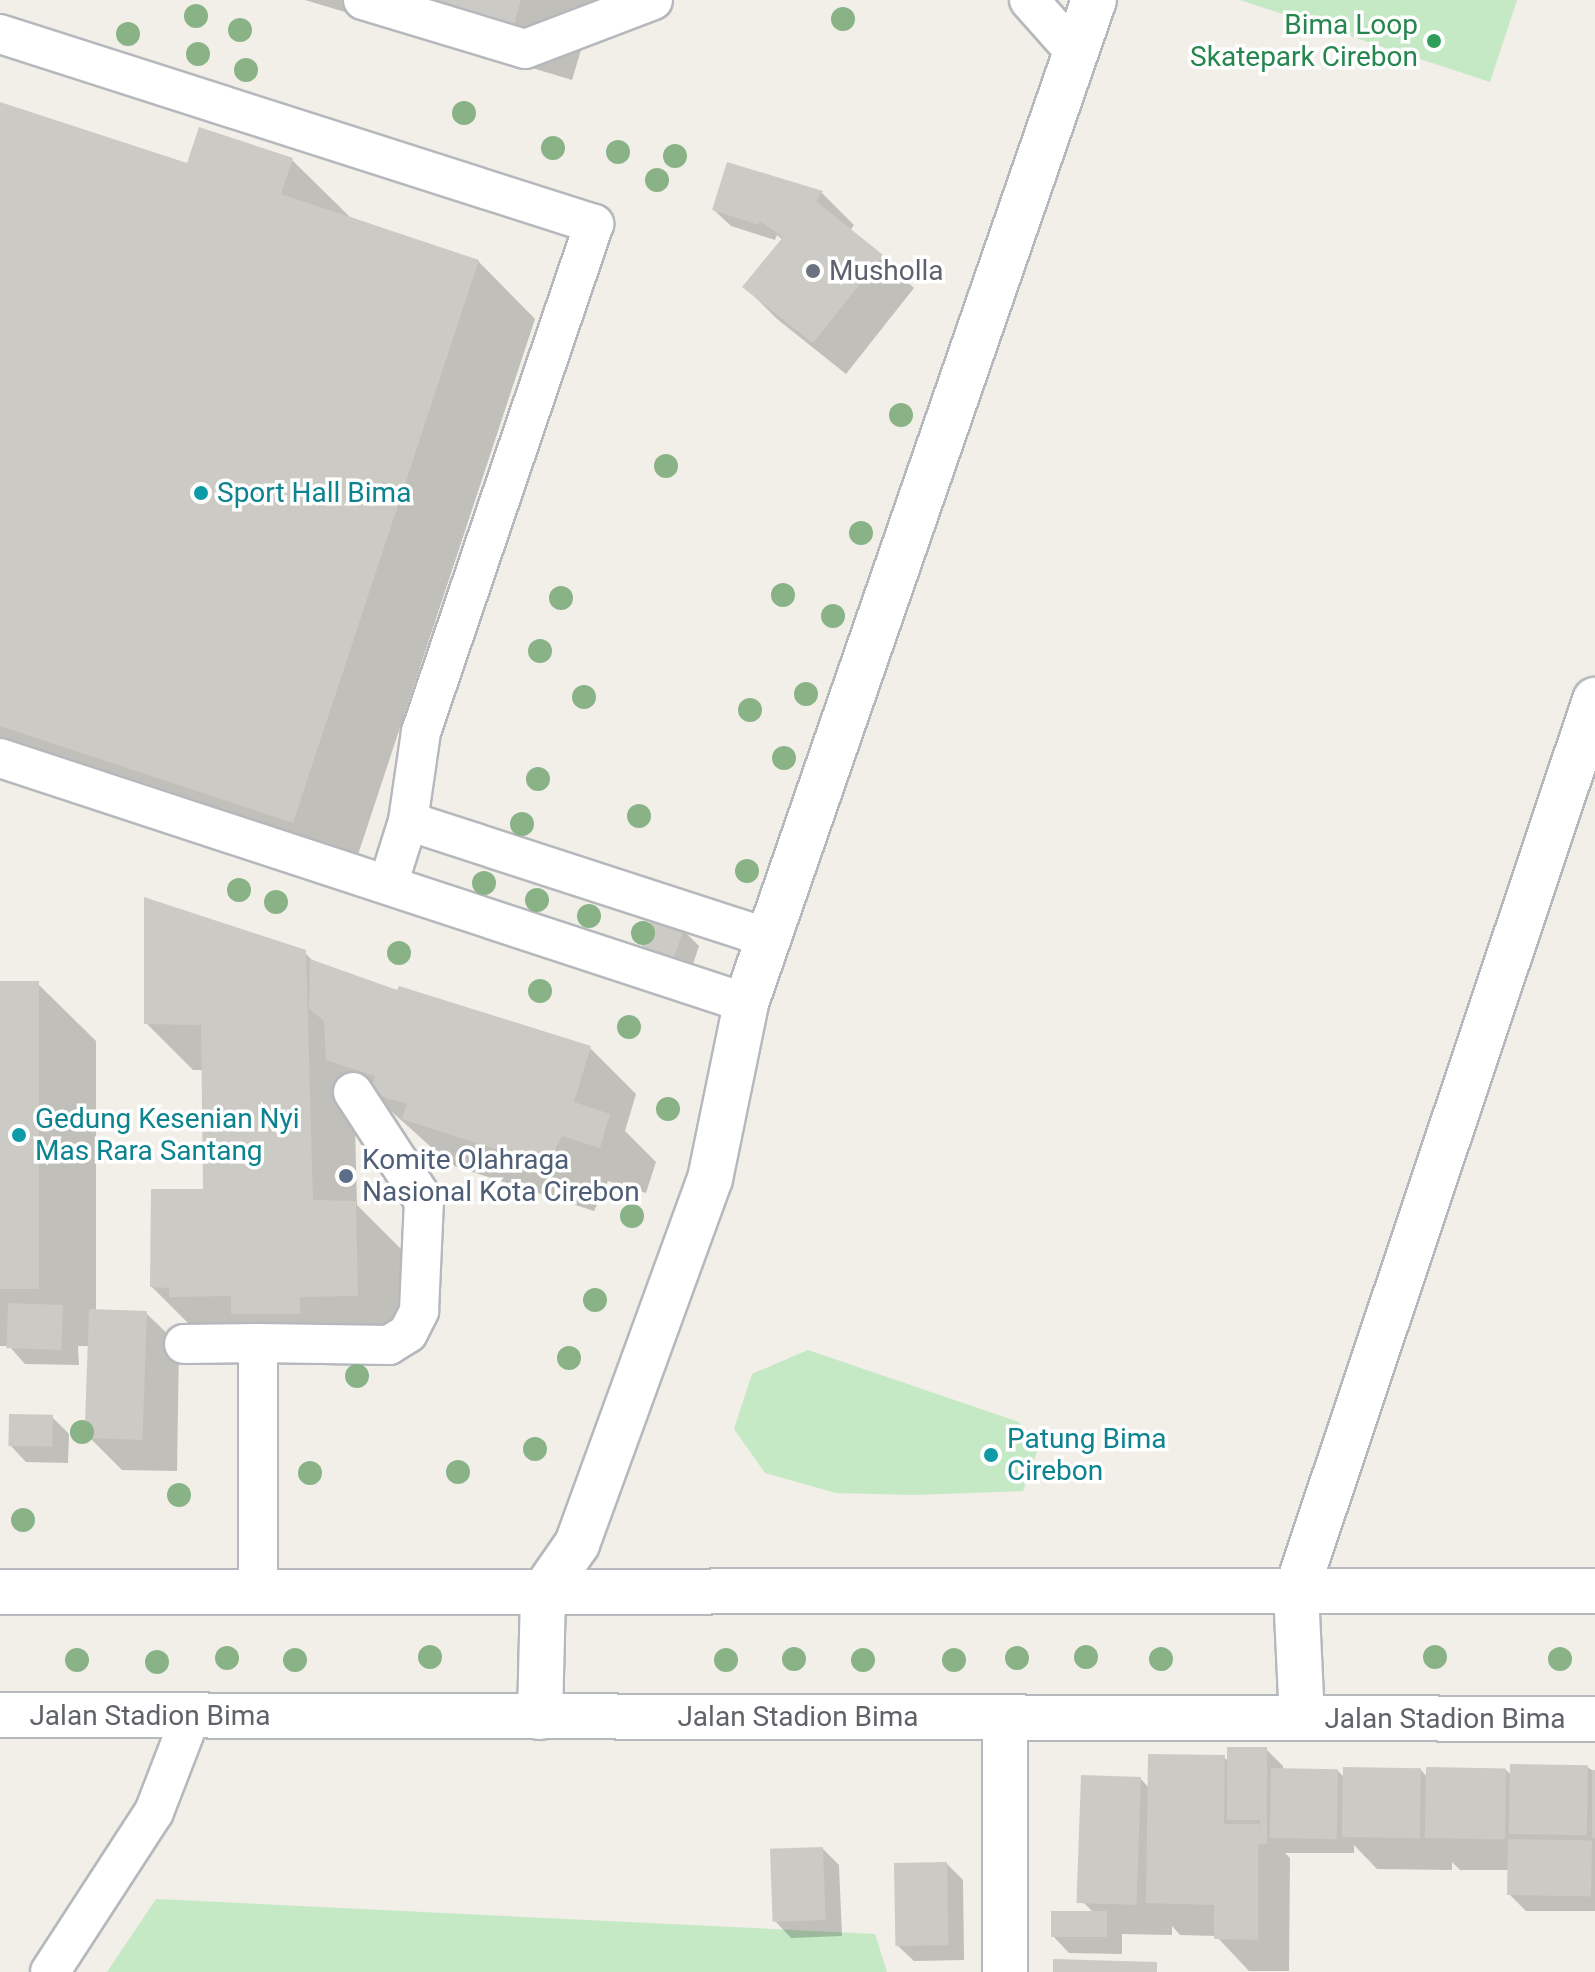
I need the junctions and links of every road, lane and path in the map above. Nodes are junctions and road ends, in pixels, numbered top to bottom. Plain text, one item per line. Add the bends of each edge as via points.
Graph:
1 (363, 0) edge
2 (653, 0) edge
3 (1029, 0) edge
4 (1094, 0) edge
5 (0, 34) edge
6 (1076, 53) junction
7 (1595, 700) edge
8 (0, 758) edge
9 (408, 821) junction
10 (388, 885) junction
11 (768, 938) junction
12 (746, 1003) junction
13 (353, 1092) dead end
14 (258, 1343) junction
15 (184, 1344) dead end
16 (1595, 1591) edge
17 (0, 1592) edge
18 (1296, 1592) junction
19 (258, 1593) junction
20 (543, 1593) junction
21 (0, 1715) edge
22 (191, 1716) junction
23 (540, 1717) junction
24 (1005, 1718) junction
25 (1302, 1718) junction
26 (1595, 1719) edge
27 (50, 1972) edge
28 (1005, 1972) edge

1 - 2 lane via 525,49
3 - 6 lane
4 - 6 street
5 - 9 lane via 594,224 421,732
6 - 11 street
7 - 18 street
8 - 10 lane
9 - 10 lane
9 - 11 lane
10 - 12 lane
11 - 12 street
12 - 20 street via 710,1179 577,1544
13 - 14 lane via 424,1201 419,1311 408,1333 389,1345
14 - 15 lane
14 - 19 lane
16 - 18 street
17 - 19 street
18 - 20 street
18 - 25 street
19 - 20 street
20 - 23 street
21 - 22 street, Jalan Stadion Bima
22 - 23 street, Jalan Stadion Bima
22 - 27 lane via 154,1812
23 - 24 street, Jalan Stadion Bima
24 - 25 street, Jalan Stadion Bima
24 - 28 street
25 - 26 street, Jalan Stadion Bima

